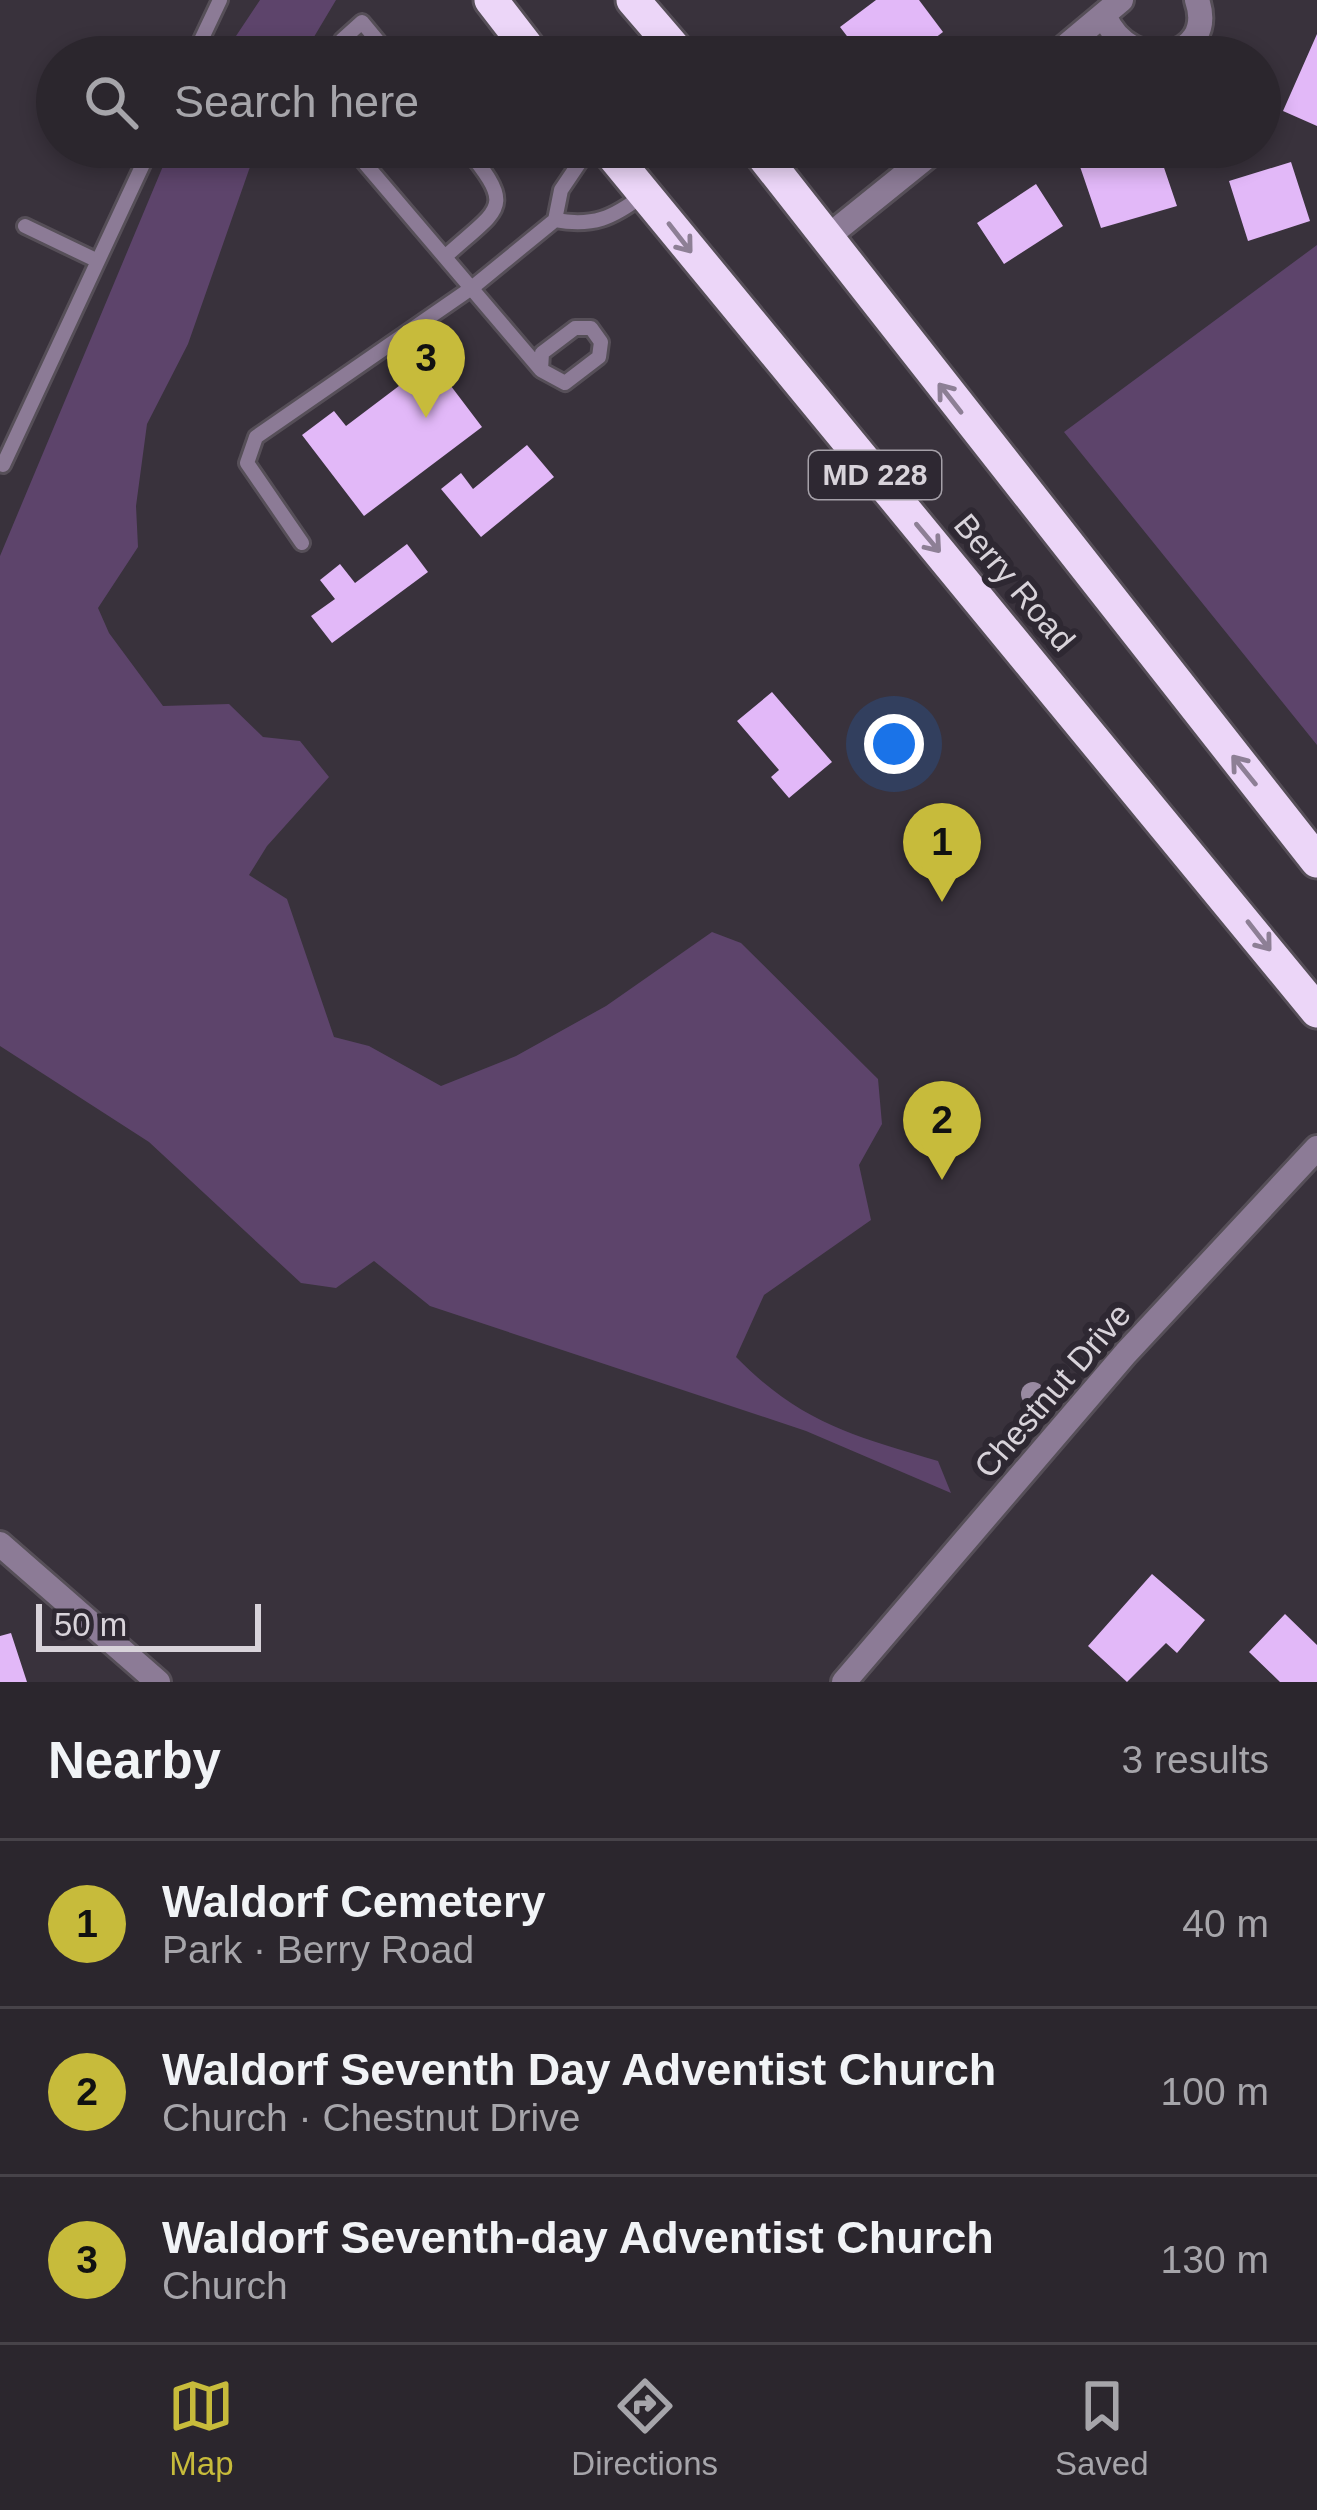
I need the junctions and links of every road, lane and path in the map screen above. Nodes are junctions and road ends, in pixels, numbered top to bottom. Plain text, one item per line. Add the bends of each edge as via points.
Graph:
1 (220, 0) edge
2 (490, 0) edge
3 (633, 0) edge
4 (1197, 0) edge
5 (1113, 8) edge
6 (203, 36) edge
7 (346, 36) edge
8 (374, 36) edge
9 (518, 36) edge
10 (664, 36) edge
11 (1079, 36) edge
12 (1193, 36) edge
13 (141, 168) edge
14 (370, 168) edge
15 (483, 168) edge
16 (576, 168) edge
17 (623, 168) edge
18 (772, 168) edge
19 (913, 168) edge
20 (645, 194) junction
21 (555, 220) junction
22 (25, 226) dead end
23 (826, 238) junction
24 (447, 255) junction
25 (98, 260) junction
26 (473, 286) junction
27 (541, 370) junction
28 (3, 465) dead end
29 (302, 543) dead end
30 (1317, 861) edge
31 (1317, 1011) edge
32 (1317, 1148) edge
33 (0, 1544) edge
34 (158, 1682) edge
35 (844, 1682) edge

1 - 6 lane
2 - 9 highway
3 - 10 highway
4 - 12 street via 1202,20
5 - 11 street
7 - 8 lane via 362,22
13 - 25 lane
14 - 24 lane
15 - 24 lane via 498,187 494,213
16 - 21 lane
17 - 20 highway, Berry Road / MD 228
18 - 23 highway, Berry Road / MD 228
19 - 23 street
20 - 21 lane via 613,218
20 -> 31 highway, Berry Road / MD 228
21 - 26 lane
22 - 25 lane
30 -> 23 highway, Berry Road / MD 228
24 - 26 lane
25 - 28 lane
26 - 27 lane
26 - 29 lane via 256,437 247,463
27 - 27 lane via 542,353 575,328 591,328 602,342 599,357 565,383
32 - 35 street, Chestnut Drive via 1126,1353
33 - 34 street

